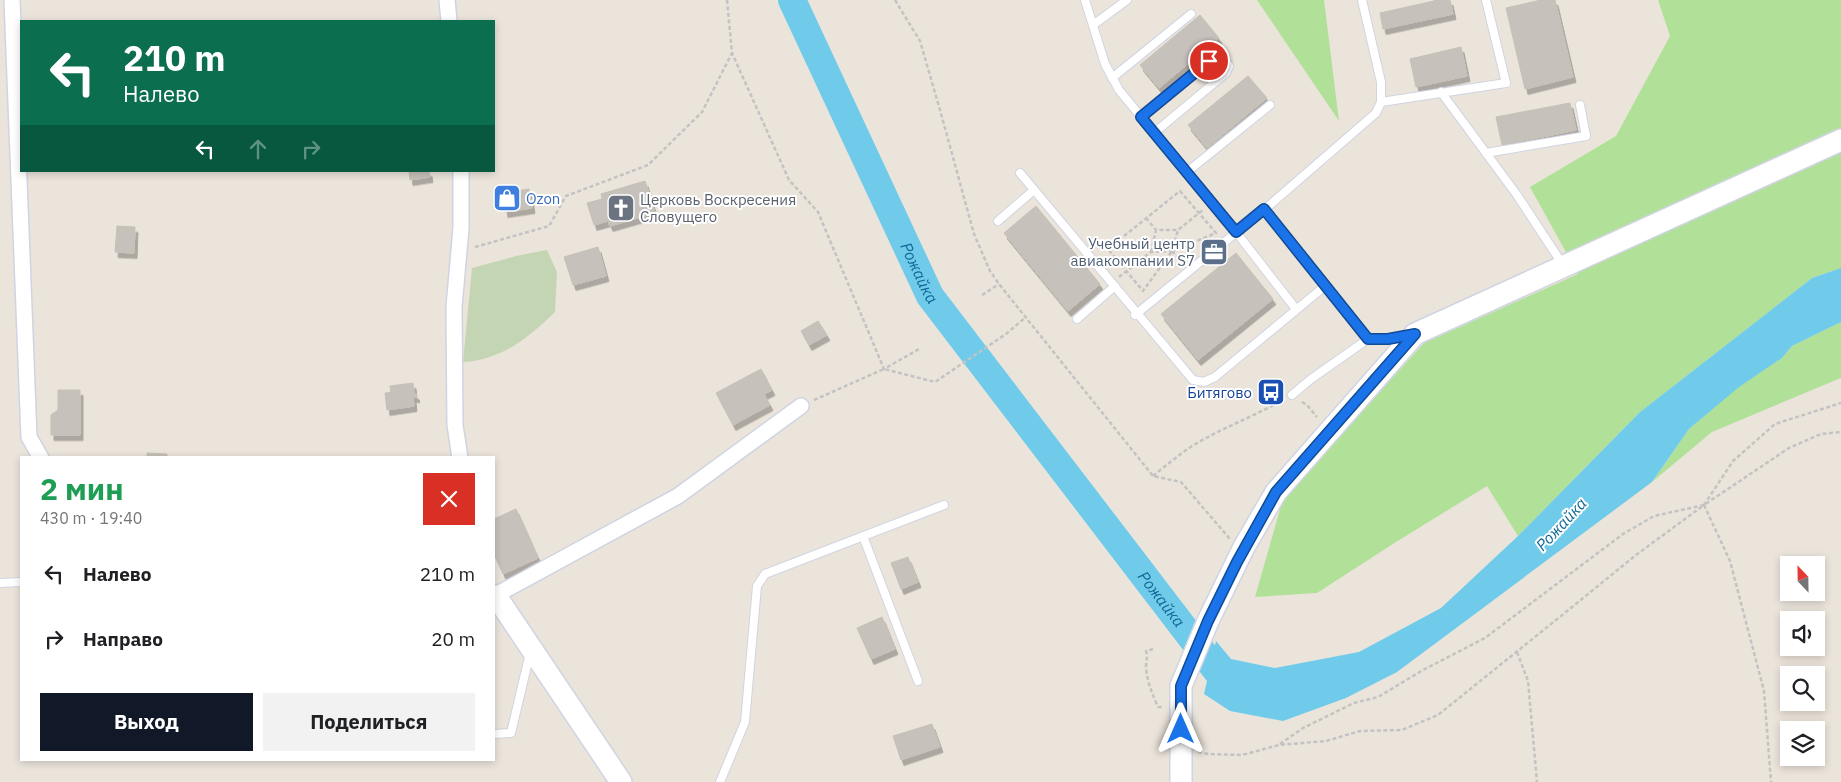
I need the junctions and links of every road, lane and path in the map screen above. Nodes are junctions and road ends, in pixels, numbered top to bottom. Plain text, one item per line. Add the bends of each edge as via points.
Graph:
1 (12, 0) edge
2 (447, 0) edge
3 (726, 0) edge
4 (894, 0) edge
5 (1085, 0) edge
6 (1127, 0) edge
7 (1362, 0) edge
8 (1486, 0) edge
9 (1191, 14) dead end
10 (449, 20) edge
11 (1093, 25) junction
12 (732, 53) junction
13 (1112, 78) junction
14 (1442, 92) junction
15 (1381, 102) junction
16 (1580, 105) dead end
17 (1270, 106) dead end
18 (1141, 117) junction
19 (1154, 133) junction
20 (1841, 140) edge
21 (1486, 152) junction
22 (461, 172) edge
23 (1187, 172) junction
24 (1020, 173) dead end
25 (1034, 190) junction
26 (1212, 202) junction
27 (1264, 209) junction
28 (1199, 213) junction
29 (1146, 218) junction
30 (998, 221) dead end
31 (1156, 230) junction
32 (1178, 230) junction
33 (1236, 232) junction
34 (459, 251) junction
35 (1172, 251) junction
36 (1151, 252) junction
37 (1564, 266) junction
38 (1126, 271) junction
39 (1189, 271) junction
40 (999, 284) junction
41 (1114, 284) junction
42 (1325, 286) junction
43 (982, 296) dead end
44 (1296, 309) junction
45 (1137, 314) junction
46 (1026, 317) junction
47 (1077, 319) dead end
48 (1415, 334) junction
49 (1368, 339) junction
50 (919, 349) dead end
51 (884, 369) junction
52 (1292, 395) junction
53 (1841, 403) edge
54 (801, 406) joint
55 (1841, 432) edge
56 (1322, 439) junction
57 (40, 456) edge
58 (460, 456) edge
59 (1152, 476) junction
60 (944, 504) dead end
61 (1704, 505) junction
62 (863, 536) junction
63 (1244, 547) junction
64 (20, 582) edge
65 (0, 583) edge
66 (495, 594) edge
67 (532, 649) junction
68 (1153, 649) dead end
69 (1517, 652) junction
70 (918, 681) dead end
71 (1181, 709) junction
72 (495, 734) edge
73 (1279, 745) junction
74 (1181, 748) junction
75 (621, 782) edge
76 (720, 782) edge
77 (1181, 782) edge
78 (1537, 782) edge
79 (1771, 782) edge

1 - 57 street via 29,437
2 - 10 street
3 - 12 path
4 - 40 path via 920,41 974,234
5 - 11 lane
6 - 11 lane
7 - 15 lane via 1380,82
8 - 14 lane via 1506,83
9 - 13 lane
11 - 13 lane
12 - 34 path via 702,112 648,166 566,196 549,226
12 - 51 path via 789,180 818,212
13 - 18 lane
14 - 15 lane
14 - 21 lane
15 - 27 lane via 1376,113
16 - 21 lane via 1586,136
17 - 23 lane
18 - 19 lane
18 - 19 lane via 1209,61 1217,57 1229,66 1226,73
19 - 23 lane
20 - 37 street
21 - 37 lane
22 - 34 street
23 - 26 lane
24 - 25 lane
25 - 30 lane
25 - 41 lane
26 - 28 path
26 - 33 lane
27 - 33 lane
27 - 42 lane
28 - 29 path via 1180,191
28 - 32 path
28 - 35 path via 1216,234
29 - 31 path
29 - 38 path via 1108,249
31 - 32 path
31 - 36 path
32 - 35 path
33 - 39 lane
33 - 44 lane
34 - 58 street via 454,327 455,425
35 - 36 path
35 - 38 path via 1143,291
35 - 39 path
36 - 38 path
37 - 48 street
38 - 41 path
39 - 45 lane
40 - 43 path
40 - 46 path
41 - 45 lane
41 - 47 lane
42 - 44 lane
42 - 49 lane
44 - 45 lane via 1215,377 1204,382 1193,380
46 - 51 path via 935,382
46 - 59 path
48 - 49 lane
48 - 56 street
49 - 52 lane
50 - 51 path
51 - 54 path
52 - 56 path via 1316,415
52 - 59 path via 1187,449
53 - 61 path via 1775,424 1733,462
54 - 66 street via 678,496
55 - 61 path via 1821,434 1789,448
56 - 63 street via 1276,492
59 - 63 path via 1181,482 1229,538
60 - 62 lane
61 - 69 path via 1636,555
61 - 73 path via 1654,516 1623,534 1486,638 1378,697 1354,703 1303,728
61 - 79 path via 1730,561 1764,691
62 - 70 lane
62 - 76 lane via 766,574 757,586 745,722
63 - 71 street via 1181,686
64 - 65 lane
66 - 67 street
67 - 72 lane via 511,733
67 - 75 street
68 - 71 path via 1146,651 1148,686 1158,707
69 - 73 path via 1438,714 1402,730 1360,731 1326,741
69 - 78 path via 1528,680
71 - 74 street
73 - 74 path via 1242,755 1208,754
74 - 77 street

